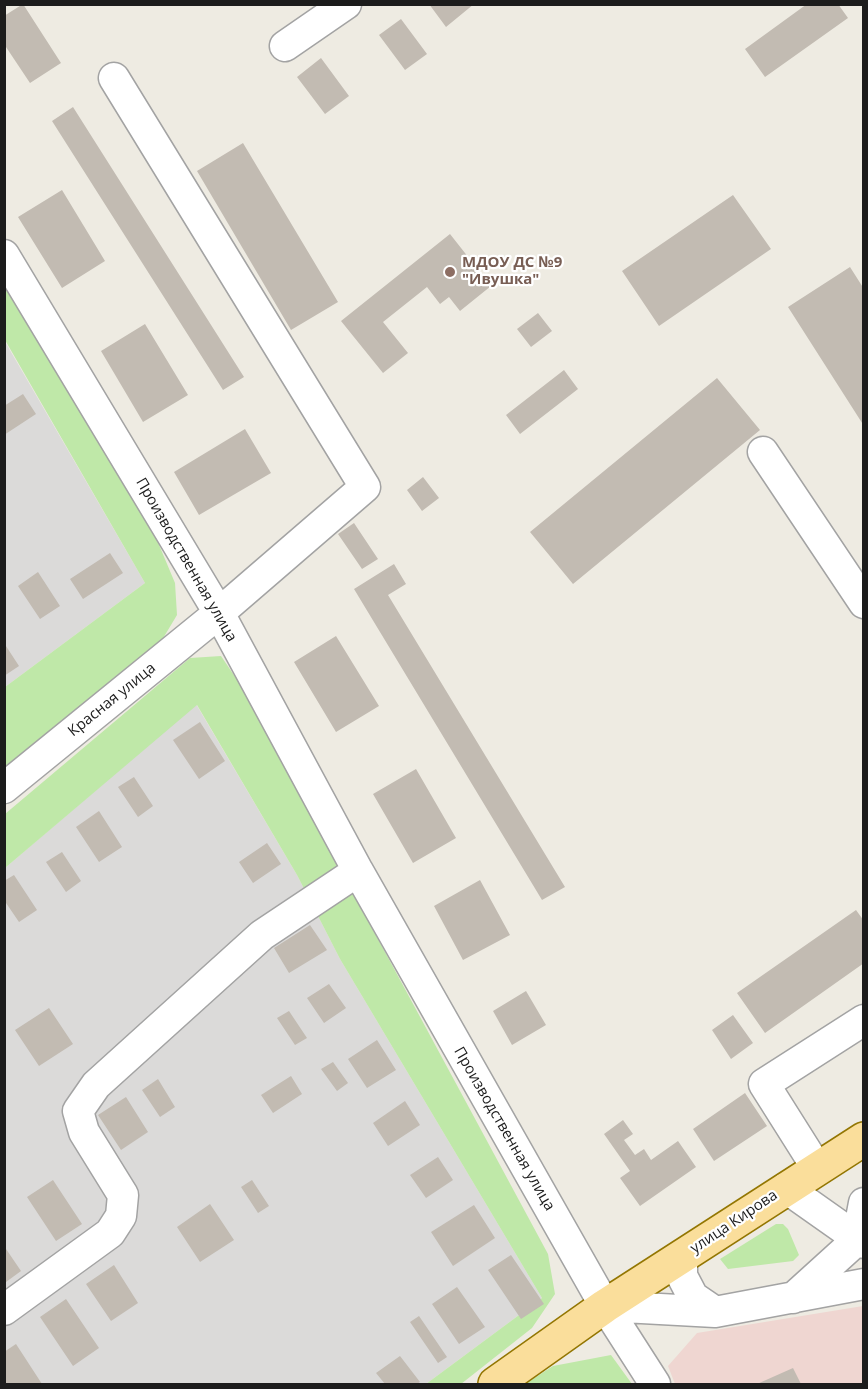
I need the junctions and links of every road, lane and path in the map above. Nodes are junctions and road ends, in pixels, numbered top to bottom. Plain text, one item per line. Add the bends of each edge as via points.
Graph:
1 (346, 4) edge
2 (285, 46) dead end
3 (114, 78) dead end
4 (4, 255) edge
5 (763, 452) dead end
6 (864, 603) edge
7 (219, 613) junction
8 (4, 788) edge
9 (358, 871) junction
10 (864, 1020) edge
11 (864, 1139) edge
12 (817, 1168) junction
13 (786, 1188) junction
14 (864, 1203) edge
15 (860, 1241) edge
16 (682, 1257) junction
17 (864, 1284) edge
18 (793, 1298) junction
19 (605, 1306) junction
20 (4, 1310) edge
21 (715, 1312) junction
22 (495, 1384) edge
23 (655, 1384) edge

1 - 2 street
3 - 7 street, Красная улица via 365,487
4 - 7 street, Производственная улица
5 - 6 street
7 - 8 street, Красная улица
7 - 9 street, Производственная улица
9 - 19 street, Производственная улица
9 - 20 street via 262,935 96,1085 78,1111 84,1132 123,1195 121,1215 110,1233
10 - 12 street via 764,1084
11 - 12 main road, улица Кирова
12 - 13 main road, улица Кирова
13 - 15 street, улица Кирова
13 - 16 main road, улица Кирова
14 - 15 street
15 - 18 street
16 - 19 main road, улица Кирова
16 - 21 street, улица Кирова via 682,1276 693,1297
17 - 18 street
18 - 21 street
19 - 21 street
19 - 22 main road, улица Кирова
19 - 23 street, Производственная улица

